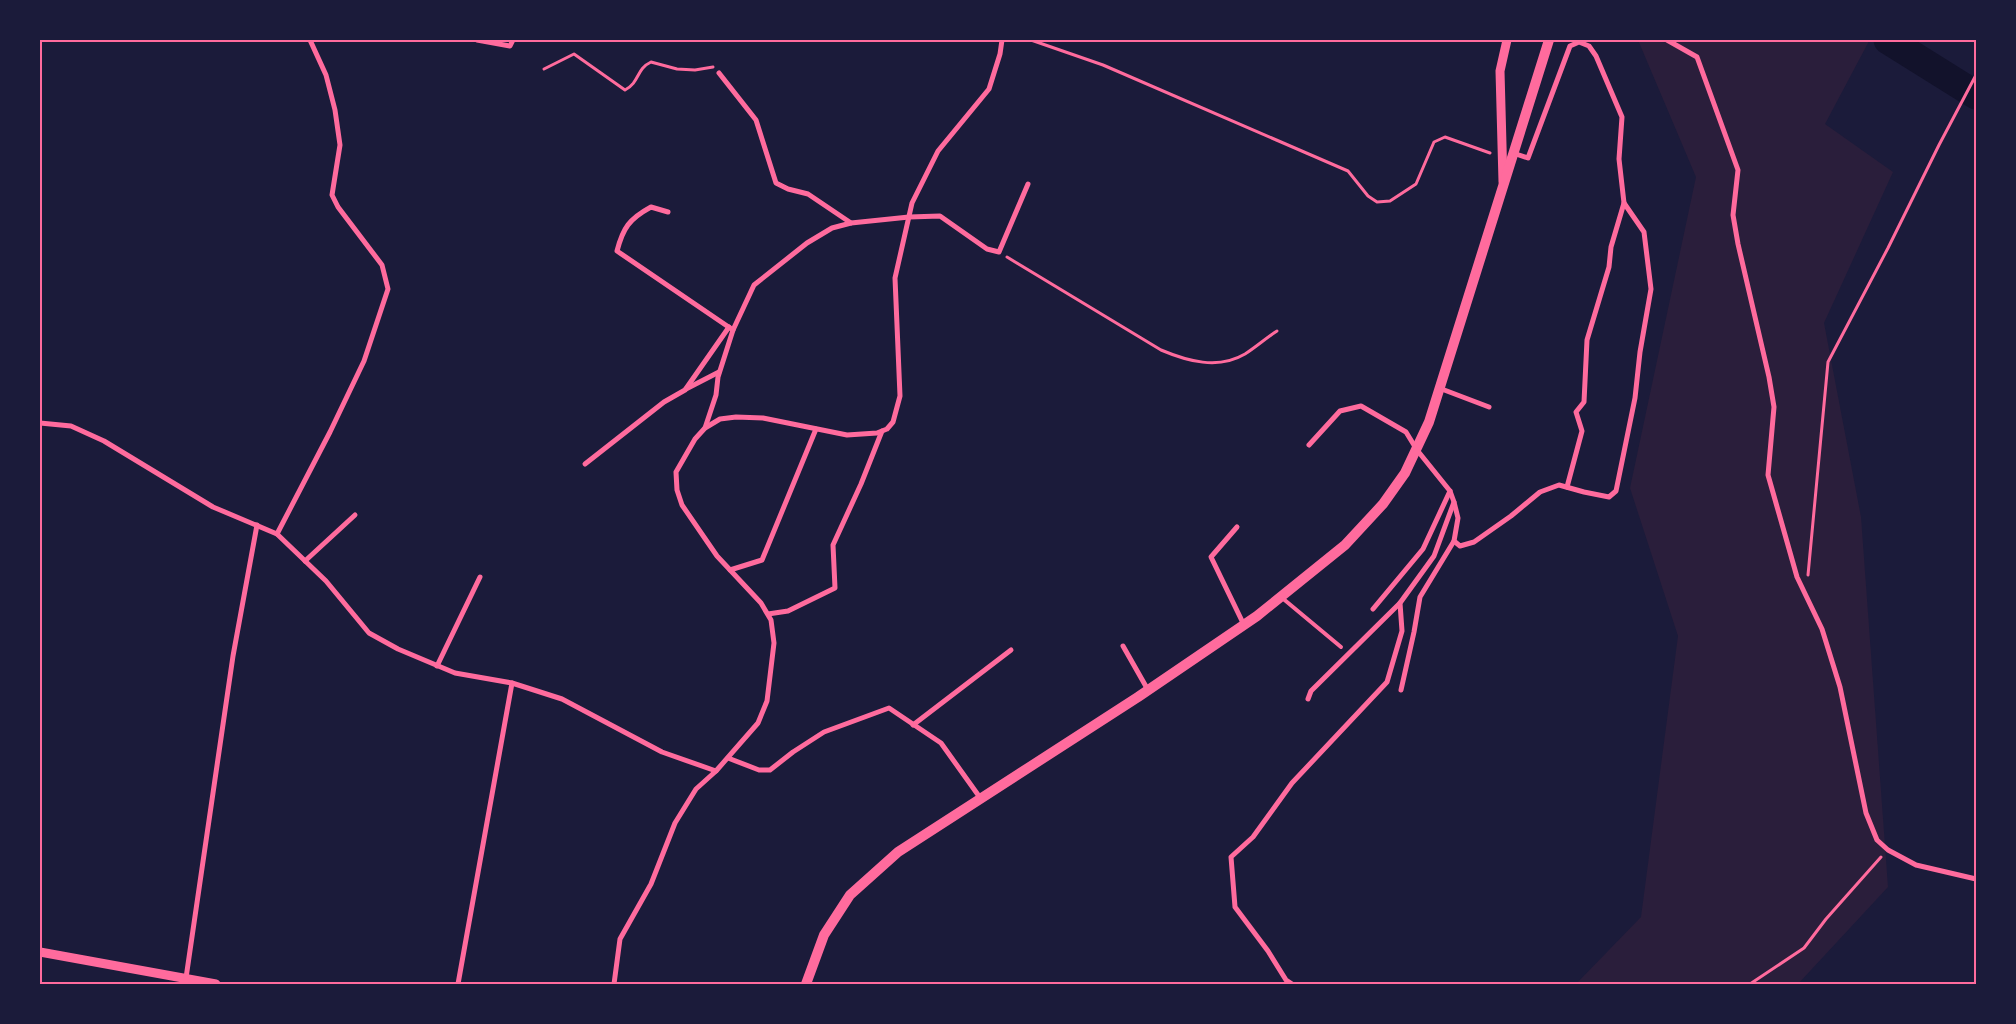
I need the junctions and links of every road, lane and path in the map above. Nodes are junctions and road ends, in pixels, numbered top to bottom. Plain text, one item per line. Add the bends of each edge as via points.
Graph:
1 (310, 40) edge
2 (478, 40) edge
3 (513, 40) edge
4 (1002, 40) edge
5 (1030, 40) edge
6 (1507, 40) edge
7 (1549, 40) edge
8 (1667, 40) edge
9 (544, 69) dead end
10 (719, 73) joint
11 (1976, 75) edge
12 (1513, 153) junction
13 (1502, 157) junction
14 (1503, 182) junction
15 (1028, 184) dead end
16 (1624, 203) junction
17 (668, 212) dead end
18 (909, 217) junction
19 (851, 223) junction
20 (999, 252) junction
21 (731, 328) junction
22 (1277, 331) dead end
23 (719, 372) junction
24 (1439, 388) junction
25 (685, 390) junction
26 (1489, 407) dead end
27 (40, 423) edge
28 (705, 428) junction
29 (816, 429) junction
30 (882, 431) junction
31 (1309, 445) dead end
32 (1417, 450) junction
33 (585, 464) dead end
34 (1567, 487) junction
35 (1450, 491) junction
36 (1454, 502) junction
37 (355, 515) dead end
38 (257, 525) junction
39 (1237, 527) dead end
40 (277, 534) junction
41 (1454, 541) junction
42 (305, 561) junction
43 (730, 570) junction
44 (480, 577) dead end
45 (1281, 596) junction
46 (1806, 596) junction
47 (1400, 602) junction
48 (1373, 609) dead end
49 (768, 614) junction
50 (1244, 625) junction
51 (1123, 646) dead end
52 (1341, 647) dead end
53 (1011, 650) dead end
54 (437, 666) junction
55 (512, 683) junction
56 (1148, 690) junction
57 (1401, 690) dead end
58 (1308, 699) dead end
59 (913, 725) junction
60 (728, 758) junction
61 (716, 771) junction
62 (981, 799) junction
63 (1888, 850) junction
64 (1976, 879) edge
65 (40, 952) edge
66 (186, 978) junction
67 (216, 984) edge
68 (458, 984) edge
69 (614, 984) edge
70 (806, 984) edge
71 (1292, 984) edge
72 (1750, 984) edge

1 - 40 street via 326,76 340,145 332,195 382,264 388,289 364,361
2 - 3 street via 510,46
4 - 18 street via 989,89 938,151 912,203
5 - 13 path via 1103,65 1348,171 1377,202 1390,201 1416,184 1434,142 1445,137
6 - 13 street via 1500,71
7 - 12 main road
8 - 46 street via 1697,57 1738,170 1733,214 1774,407 1768,475 1797,577
9 - 10 path via 574,54 625,90 632,86 644,65 651,62 677,69 695,70 709,66 715,67
10 - 19 street via 756,120 776,184 808,194
11 - 46 path via 1828,362
12 - 14 main road
12 - 16 street via 1528,158 1570,46 1579,42 1589,46 1622,117 1619,159
13 - 14 street
14 - 24 main road
15 - 20 street
16 - 34 street via 1587,340 1584,402 1576,412 1582,432
16 - 34 street via 1644,232 1651,289 1635,398 1616,491 1610,497
17 - 21 street via 651,207 634,216 621,236 617,252
18 - 19 street
18 - 20 street via 940,216 987,249
18 - 30 street via 895,278 900,396 893,422
19 - 21 street via 832,228 807,242 754,285
20 - 22 path via 1181,359 1200,363 1223,362 1243,355
21 - 23 street
21 - 25 street
23 - 25 street
23 - 28 street via 716,395
24 - 26 street
24 - 32 main road
25 - 33 street via 664,402
27 - 38 street via 71,426 104,441 214,507
28 - 29 street via 720,419 736,417 763,418
28 - 43 street via 676,472 677,490 682,505
29 - 30 street via 847,435
29 - 43 street via 762,560
30 - 49 street via 833,545 834,588 788,611
31 - 32 street via 1340,411 1361,406 1406,432
32 - 35 street
32 - 45 main road via 1382,504 1345,544
34 - 41 street via 1560,484 1540,492 1474,542 1460,546
35 - 36 street
35 - 48 street via 1423,549
36 - 41 street via 1458,518
36 - 47 street via 1434,556
37 - 42 street
38 - 40 street
38 - 66 street via 233,656
39 - 50 street via 1211,557
40 - 42 street
41 - 57 street via 1420,597
42 - 54 street via 369,633
43 - 49 street
44 - 54 street
45 - 50 main road
45 - 52 lane
46 - 63 street via 1822,629 1840,687 1866,813 1877,840
47 - 58 street via 1311,691
47 - 71 street via 1402,631 1387,682 1292,783 1253,837 1231,857 1236,907
49 - 60 street via 772,620 774,643 766,701 758,723
50 - 56 main road
51 - 56 street
53 - 59 street
54 - 55 street via 455,673
55 - 61 street via 562,700 662,752
55 - 68 street
56 - 62 main road
59 - 60 street via 889,708 824,732 770,770 759,770
59 - 62 street via 941,743
60 - 61 street
61 - 69 street via 696,789 675,823 651,884 620,939
62 - 70 main road via 898,852 850,895 824,935
63 - 64 street via 1916,865
63 - 72 path via 1804,948
65 - 66 street
66 - 67 street

